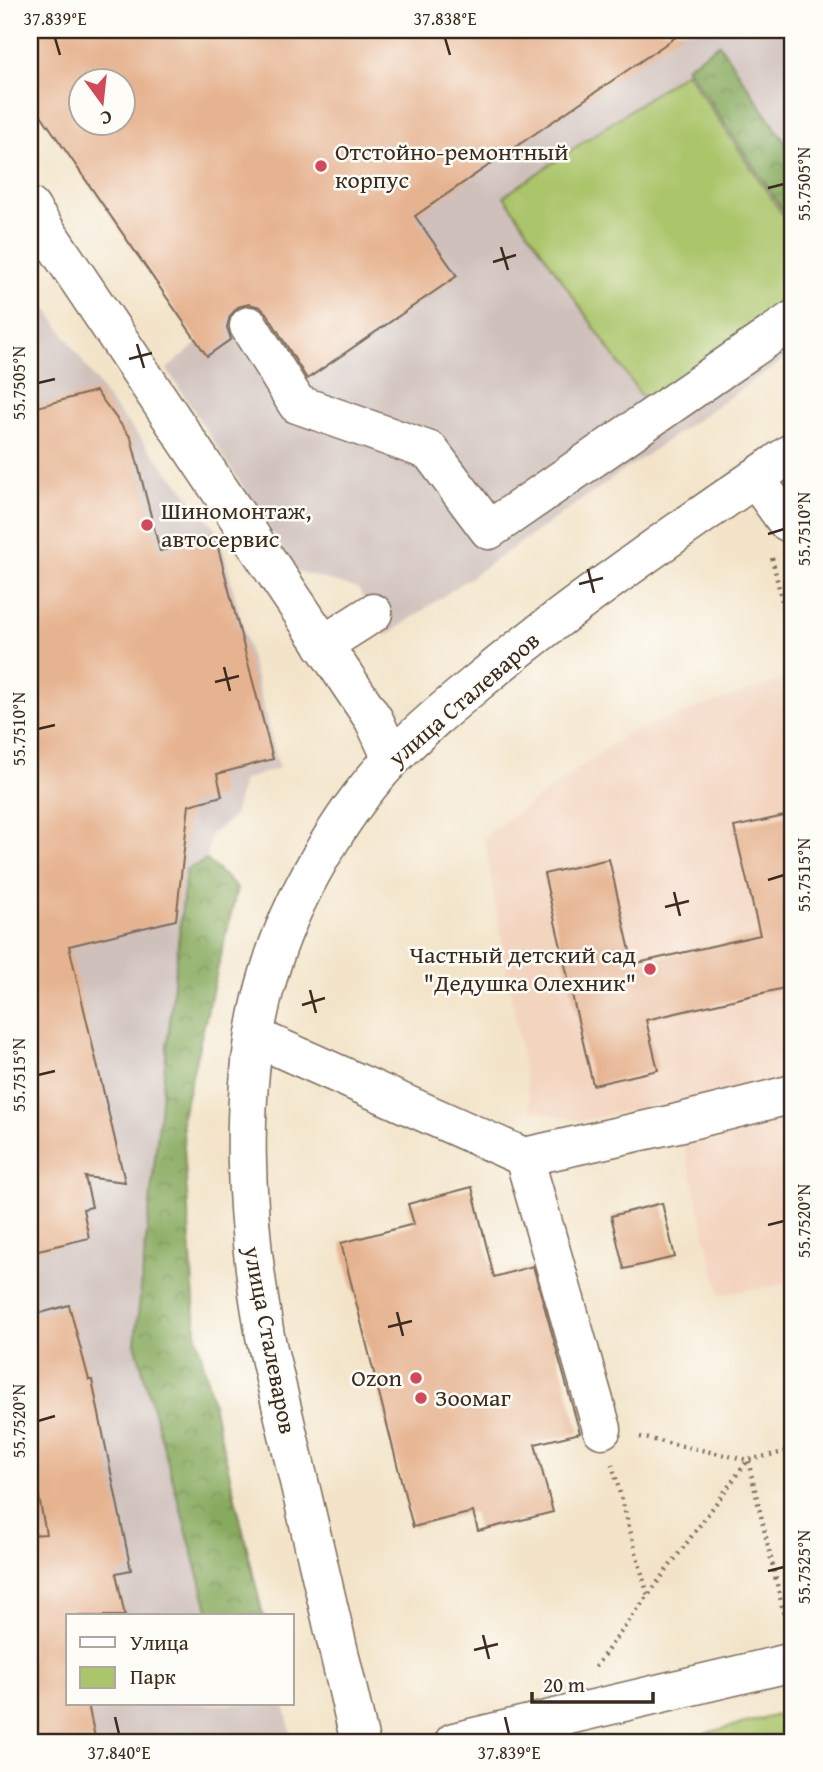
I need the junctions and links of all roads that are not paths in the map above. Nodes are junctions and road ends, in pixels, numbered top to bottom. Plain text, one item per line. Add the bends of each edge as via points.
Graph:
1 (30, 207) edge
2 (793, 320) edge
3 (249, 326) dead end
4 (793, 452) edge
5 (755, 478) junction
6 (781, 535) edge
7 (373, 613) dead end
8 (323, 645) junction
9 (391, 759) junction
10 (255, 1037) junction
11 (793, 1094) edge
12 (524, 1157) junction
13 (602, 1429) road end
14 (790, 1645) edge
15 (360, 1742) edge
16 (454, 1742) edge

1 - 8 main road
2 - 3 main road via 489,530 430,451 297,404
4 - 5 main road, улица Сталеваров
5 - 6 main road via 786,522
5 - 9 main road, улица Сталеваров via 527,643
7 - 8 main road
8 - 9 main road via 374,720
9 - 10 main road, улица Сталеваров via 330,842 293,911 268,973
10 - 12 main road
10 - 15 main road, улица Сталеваров via 247,1167 256,1284
11 - 12 main road
12 - 13 main road
14 - 16 main road via 559,1716

